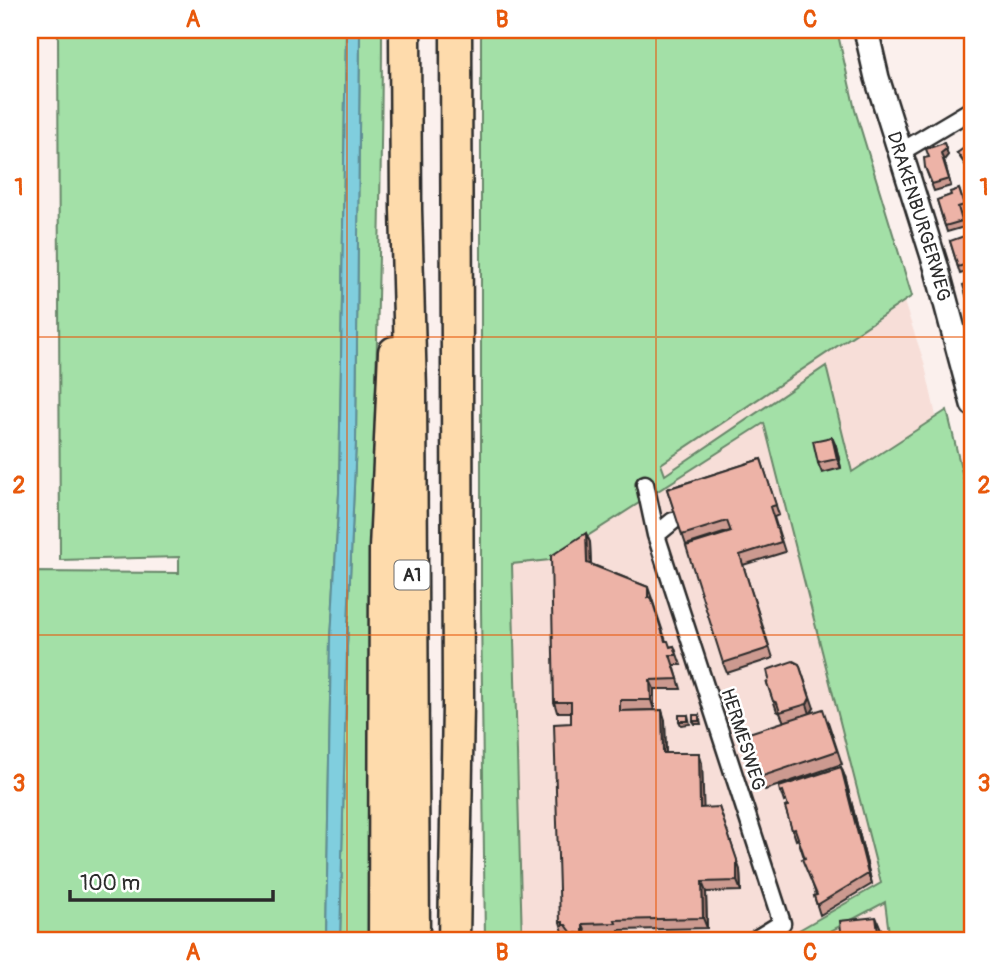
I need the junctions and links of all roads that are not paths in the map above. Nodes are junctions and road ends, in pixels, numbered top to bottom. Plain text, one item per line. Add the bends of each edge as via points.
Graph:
1 (405, 30) edge
2 (456, 30) edge
3 (866, 30) edge
4 (973, 109) edge
5 (899, 153) junction
6 (406, 209) junction
7 (973, 404) edge
8 (645, 484) dead end
9 (673, 521) edge
10 (656, 536) junction
11 (458, 704) junction
12 (384, 941) edge
13 (414, 941) edge
14 (454, 941) edge
15 (467, 941) edge
16 (753, 941) edge

1 - 6 highway, A1
2 - 11 highway, A1
3 - 5 main road, DRAKENBURGERWEG
4 - 5 street
5 - 7 main road, DRAKENBURGERWEG
6 - 12 highway, A1 via 390,391 385,549
6 - 13 highway, A1
8 - 10 street, HERMESWEG
9 - 10 street
10 - 16 street, HERMESWEG via 782,923
11 - 14 highway, A1
11 - 15 highway, A1

